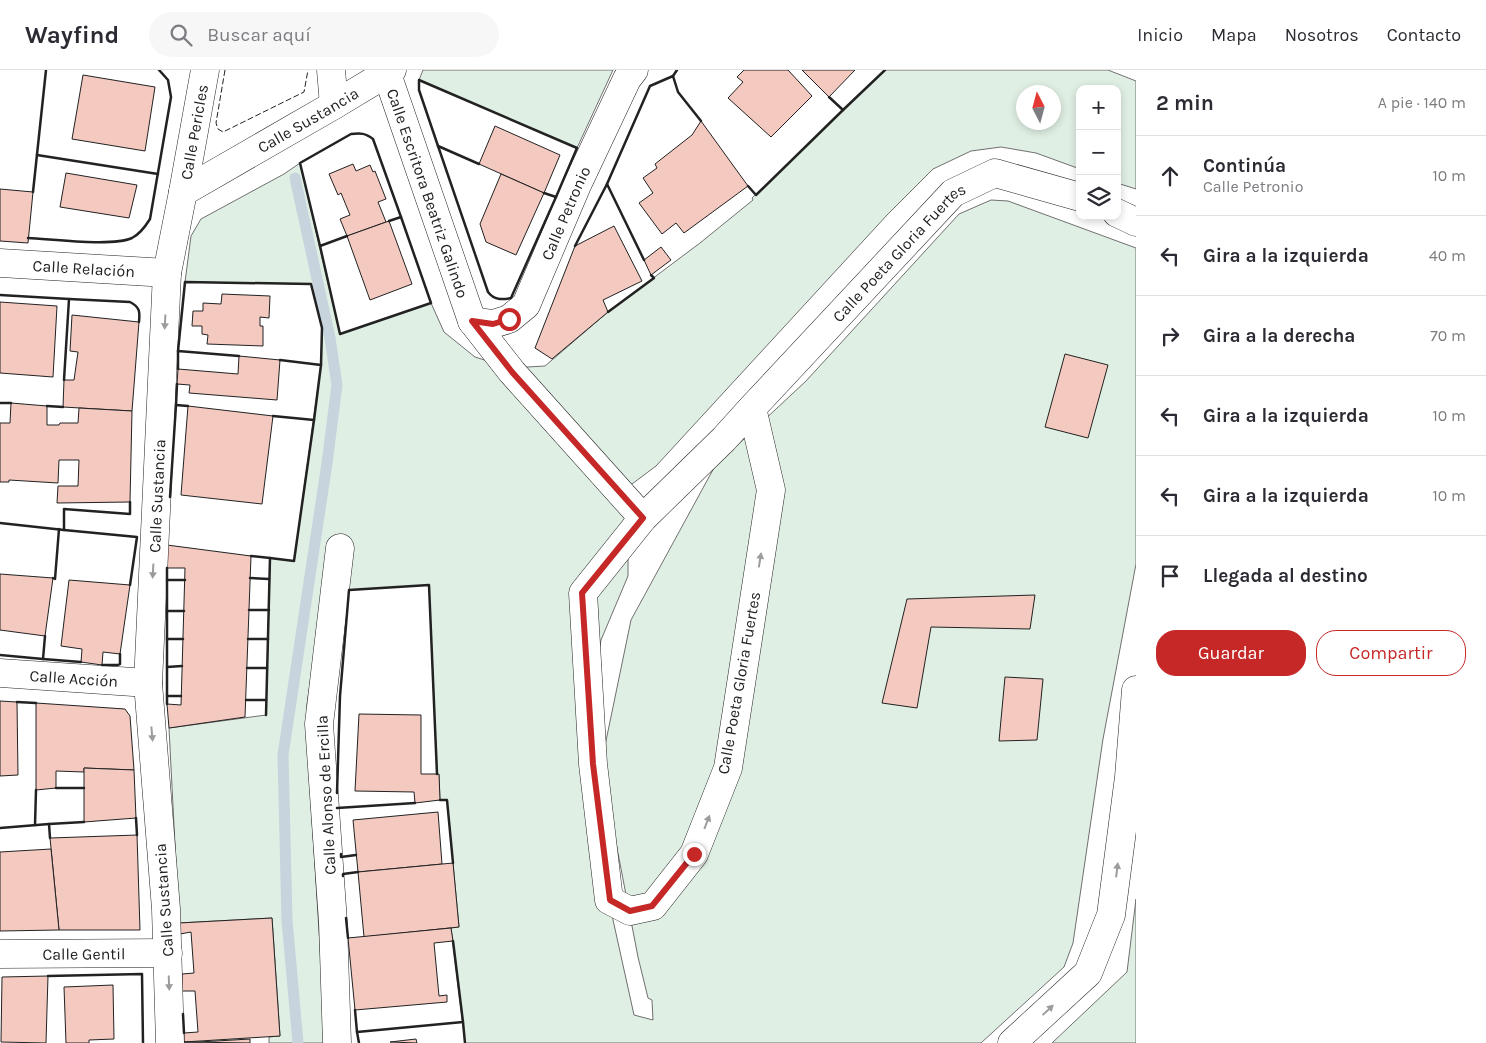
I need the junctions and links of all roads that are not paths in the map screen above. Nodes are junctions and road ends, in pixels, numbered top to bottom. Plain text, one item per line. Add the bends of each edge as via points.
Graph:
1 (205, 70) edge
2 (331, 70) edge
3 (634, 70) edge
4 (389, 72) edge
5 (334, 105) junction
6 (183, 192) junction
7 (1076, 196) edge
8 (1121, 215) edge
9 (1136, 222) edge
10 (0, 264) edge
11 (167, 273) junction
12 (472, 321) junction
13 (752, 408) junction
14 (643, 518) junction
15 (340, 548) dead end
16 (0, 673) edge
17 (148, 683) junction
18 (1136, 690) edge
19 (168, 952) junction
20 (0, 954) edge
21 (170, 1043) edge
22 (337, 1043) edge
23 (1012, 1043) edge

1 - 6 street, Calle Pericles
2 - 5 street
3 - 12 street, Calle Petronio via 577,185 526,305 509,319 493,324
4 - 5 street, Calle Sustancia
4 - 12 street, Calle Escritora Beatriz Galindo
5 - 6 street, Calle Sustancia
6 - 11 street, Calle Sustancia
7 - 13 street, Calle Poeta Gloria Fuertes via 995,173 953,193
8 - 9 street
10 - 11 street, Calle Relación
11 -> 17 street, Calle Sustancia
12 - 14 street, Calle Escritora Beatriz Galindo via 512,372
13 - 14 street, Calle Poeta Gloria Fuertes
14 -> 13 street, Calle Poeta Gloria Fuertes via 582,593 593,764 610,900 630,911 652,906 694,854 728,768 771,490
15 - 22 street, Calle Alonso de Ercilla via 319,724 333,922
16 - 17 street, Calle Acción
17 -> 19 street, Calle Sustancia
23 -> 18 street via 1088,973 1111,915 1129,777
19 - 20 street, Calle Gentil
19 -> 21 street, Calle Sustancia

